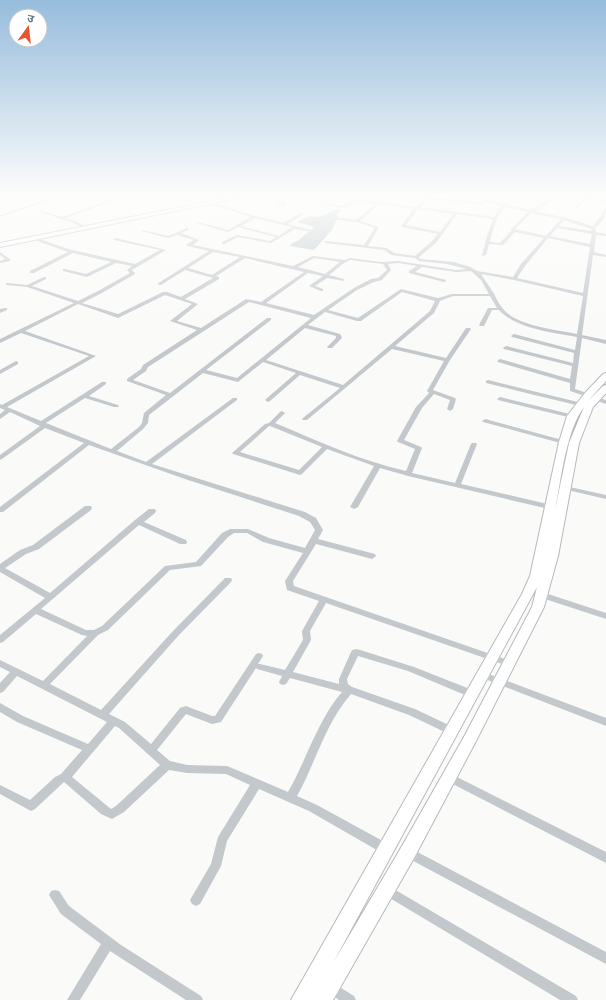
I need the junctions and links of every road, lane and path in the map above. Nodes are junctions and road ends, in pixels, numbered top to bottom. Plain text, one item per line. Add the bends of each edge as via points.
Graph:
1 (488, 243) edge
2 (51, 244) edge
3 (136, 244) edge
4 (190, 244) edge
5 (343, 244) edge
6 (432, 244) edge
7 (541, 244) edge
8 (581, 244) edge
9 (366, 246) joint
10 (593, 246) joint
11 (213, 250) junction
12 (73, 251) junction
13 (0, 252) edge
14 (592, 253) junction
15 (484, 255) dead end
16 (606, 256) edge
17 (244, 257) junction
18 (416, 257) junction
19 (116, 261) junction
20 (344, 261) junction
21 (0, 262) edge
22 (385, 263) junction
23 (459, 265) junction
24 (136, 266) junction
25 (420, 266) junction
26 (185, 268) junction
27 (294, 268) junction
28 (440, 268) junction
29 (65, 270) dead end
30 (307, 271) junction
31 (474, 271) junction
32 (32, 272) dead end
33 (213, 276) junction
34 (326, 276) junction
35 (44, 278) dead end
36 (514, 279) junction
37 (342, 280) dead end
38 (444, 281) dead end
39 (7, 284) dead end
40 (159, 284) dead end
41 (28, 286) junction
42 (321, 290) dead end
43 (493, 295) junction
44 (586, 295) junction
45 (181, 299) junction
46 (438, 300) junction
47 (77, 303) junction
48 (263, 303) junction
49 (501, 309) junction
50 (324, 310) junction
51 (315, 317) junction
52 (270, 320) dead end
53 (482, 325) dead end
54 (304, 326) junction
55 (468, 329) dead end
56 (201, 330) junction
57 (21, 331) junction
58 (514, 336) dead end
59 (579, 337) junction
60 (0, 341) edge
61 (606, 342) edge
62 (330, 347) dead end
63 (391, 347) junction
64 (506, 348) dead end
65 (577, 352) junction
66 (262, 360) junction
67 (447, 360) junction
68 (500, 361) dead end
69 (16, 363) dead end
70 (575, 365) junction
71 (203, 371) junction
72 (0, 372) edge
73 (300, 372) junction
74 (606, 376) edge
75 (488, 382) dead end
76 (572, 382) junction
77 (104, 384) dead end
78 (344, 387) junction
79 (606, 388) edge
80 (432, 393) junction
81 (84, 396) junction
82 (171, 396) junction
83 (235, 399) dead end
84 (500, 399) dead end
85 (268, 400) dead end
86 (592, 400) edge
87 (116, 406) dead end
88 (4, 408) edge
89 (450, 410) dead end
90 (282, 413) dead end
91 (572, 416) junction
92 (0, 417) edge
93 (305, 419) dead end
94 (485, 420) dead end
95 (43, 424) junction
96 (271, 424) junction
97 (564, 442) junction
98 (88, 443) junction
99 (474, 444) dead end
100 (326, 447) junction
101 (112, 452) junction
102 (0, 458) edge
103 (146, 464) junction
104 (378, 465) junction
105 (408, 474) junction
106 (457, 485) junction
107 (565, 488) junction
108 (606, 497) edge
109 (354, 507) dead end
110 (549, 507) junction
111 (88, 508) dead end
112 (0, 510) edge
113 (152, 511) dead end
114 (138, 522) junction
115 (314, 540) junction
116 (184, 542) dead end
117 (306, 551) junction
118 (372, 556) dead end
119 (0, 568) edge
120 (228, 580) dead end
121 (542, 595) junction
122 (50, 597) junction
123 (324, 600) junction
124 (35, 610) junction
125 (606, 616) edge
126 (95, 633) junction
127 (0, 640) edge
128 (259, 656) dead end
129 (494, 659) junction
130 (0, 663) edge
131 (508, 663) junction
132 (260, 667) dead end
133 (16, 671) junction
134 (484, 675) junction
135 (285, 678) junction
136 (498, 682) junction
137 (44, 685) junction
138 (0, 689) edge
139 (349, 690) junction
140 (472, 694) junction
141 (0, 707) edge
142 (102, 715) junction
143 (114, 721) junction
144 (606, 722) edge
145 (452, 731) junction
146 (89, 749) junction
147 (152, 751) junction
148 (167, 765) junction
149 (65, 777) junction
150 (449, 777) junction
151 (257, 783) junction
152 (0, 789) edge
153 (290, 798) junction
154 (386, 849) junction
155 (408, 852) junction
156 (606, 858) edge
157 (387, 890) junction
158 (55, 895) dead end
159 (196, 900) dead end
160 (109, 943) junction
161 (606, 958) edge
162 (330, 987) junction
163 (72, 1000) edge
164 (197, 1000) edge
165 (300, 1000) edge
166 (322, 1000) edge
167 (350, 1000) edge
168 (572, 1000) edge

1 - 15 street
2 - 12 street
3 - 24 street via 164,250
4 - 11 street via 188,245
5 - 9 street
6 - 18 street
7 - 36 street
8 - 10 street
9 - 18 street via 388,250 393,254
10 - 14 street
11 - 17 street
11 - 26 street
12 - 19 street
12 - 32 street
13 - 21 street via 8,260
14 - 16 street
14 - 44 street
17 - 27 street
17 - 33 street
18 - 23 street via 419,260
19 - 24 street
19 - 29 street via 87,276
20 - 22 street via 350,259
20 - 27 street via 314,257
20 - 34 street
22 - 25 street
22 - 50 street via 389,270 380,279 374,279
23 - 28 street
23 - 31 street
24 - 47 street via 128,271 133,273
25 - 28 street
25 - 38 street via 411,272
26 - 33 street
26 - 40 street
27 - 30 street
28 - 31 street
30 - 34 street
30 - 48 street
31 - 36 street
31 - 43 street via 481,276
33 - 45 street via 217,278
34 - 37 street
34 - 42 street via 311,286
35 - 41 street
36 - 44 street
39 - 41 street
41 - 47 street
43 - 46 street via 452,296
43 - 49 street
44 - 59 street
45 - 47 street via 164,292 118,316
45 - 56 street via 196,304 173,321
46 - 50 street via 401,290 360,320
46 - 63 street via 432,312
47 - 57 street
48 - 51 street
48 - 56 street via 248,300
49 - 53 street via 490,309
49 - 59 street via 512,319 523,324
50 - 51 street
51 - 54 street
52 - 71 street
54 - 62 street via 338,335 339,338
54 - 66 street
55 - 67 street
56 - 82 street via 145,366 144,370 129,380
57 - 60 street
57 - 88 street via 93,356
58 - 65 street
59 - 61 street
59 - 65 street
63 - 67 street
63 - 78 street
64 - 70 street
65 - 70 street
66 - 71 street via 238,380
66 - 73 street
67 - 80 street via 430,391
68 - 76 street
69 - 72 street
70 - 76 street
71 - 82 street
73 - 78 street
73 - 85 street
74 - 86 main road
75 - 86 street
76 - 86 street via 572,390
77 - 81 street
78 - 93 street
79 - 86 main road
80 - 89 street via 453,399
80 - 105 street via 419,407 400,441 419,448
81 - 87 street
81 - 95 street
82 - 101 street via 146,414 145,423 141,428
83 - 103 street
84 - 91 street
86 - 91 main road
86 - 107 main road via 574,443
88 - 92 street
88 - 95 street
90 - 96 street
91 - 97 main road
94 - 97 street
95 - 98 street
95 - 102 street
96 - 100 street
96 - 100 street via 235,453 300,473
97 - 110 main road
98 - 101 street
98 - 112 street
99 - 106 street
100 - 104 street
101 - 103 street
103 - 115 street via 302,514 313,520 320,530
104 - 105 street
104 - 109 street
105 - 106 street
106 - 110 street
107 - 108 street
107 - 121 main road
110 - 129 main road via 536,576
111 - 119 street via 36,547 23,552
113 - 114 street
114 - 116 street
114 - 122 street
115 - 117 street
115 - 118 street
117 - 123 street via 289,581 290,588
117 - 126 street via 266,540 248,531 234,531 225,535 198,564 168,568 106,628
119 - 122 street
120 - 142 street
121 - 125 street
121 - 131 main road via 525,634
122 - 124 street
123 - 129 street
123 - 135 street via 306,631 307,640
124 - 126 street via 85,633
124 - 127 street
126 - 137 street
128 - 147 street via 218,719 212,720 183,711
129 - 131 street
129 - 134 main road
130 - 133 street
131 - 136 main road
132 - 135 street
133 - 137 street
133 - 138 street
134 - 136 street
134 - 140 main road
135 - 139 street
136 - 144 street
136 - 150 main road
137 - 142 street
139 - 140 street via 344,686 343,679 357,652 412,669
139 - 145 street via 412,712
139 - 153 street via 320,731 305,771
140 - 145 main road
141 - 146 street via 20,720
142 - 143 street
143 - 146 street
143 - 147 street
145 - 154 main road
146 - 149 street
147 - 148 street
148 - 149 street via 112,814 104,811
148 - 151 street via 187,769 228,770
149 - 152 street via 31,806
150 - 155 main road
150 - 156 street
151 - 153 street
151 - 159 street via 222,840 216,866
153 - 154 street
154 - 165 main road via 324,962
155 - 157 main road
155 - 161 street
157 - 162 main road
157 - 168 street
158 - 160 street via 65,910
160 - 163 street
160 - 164 street
162 - 166 main road
162 - 167 street

